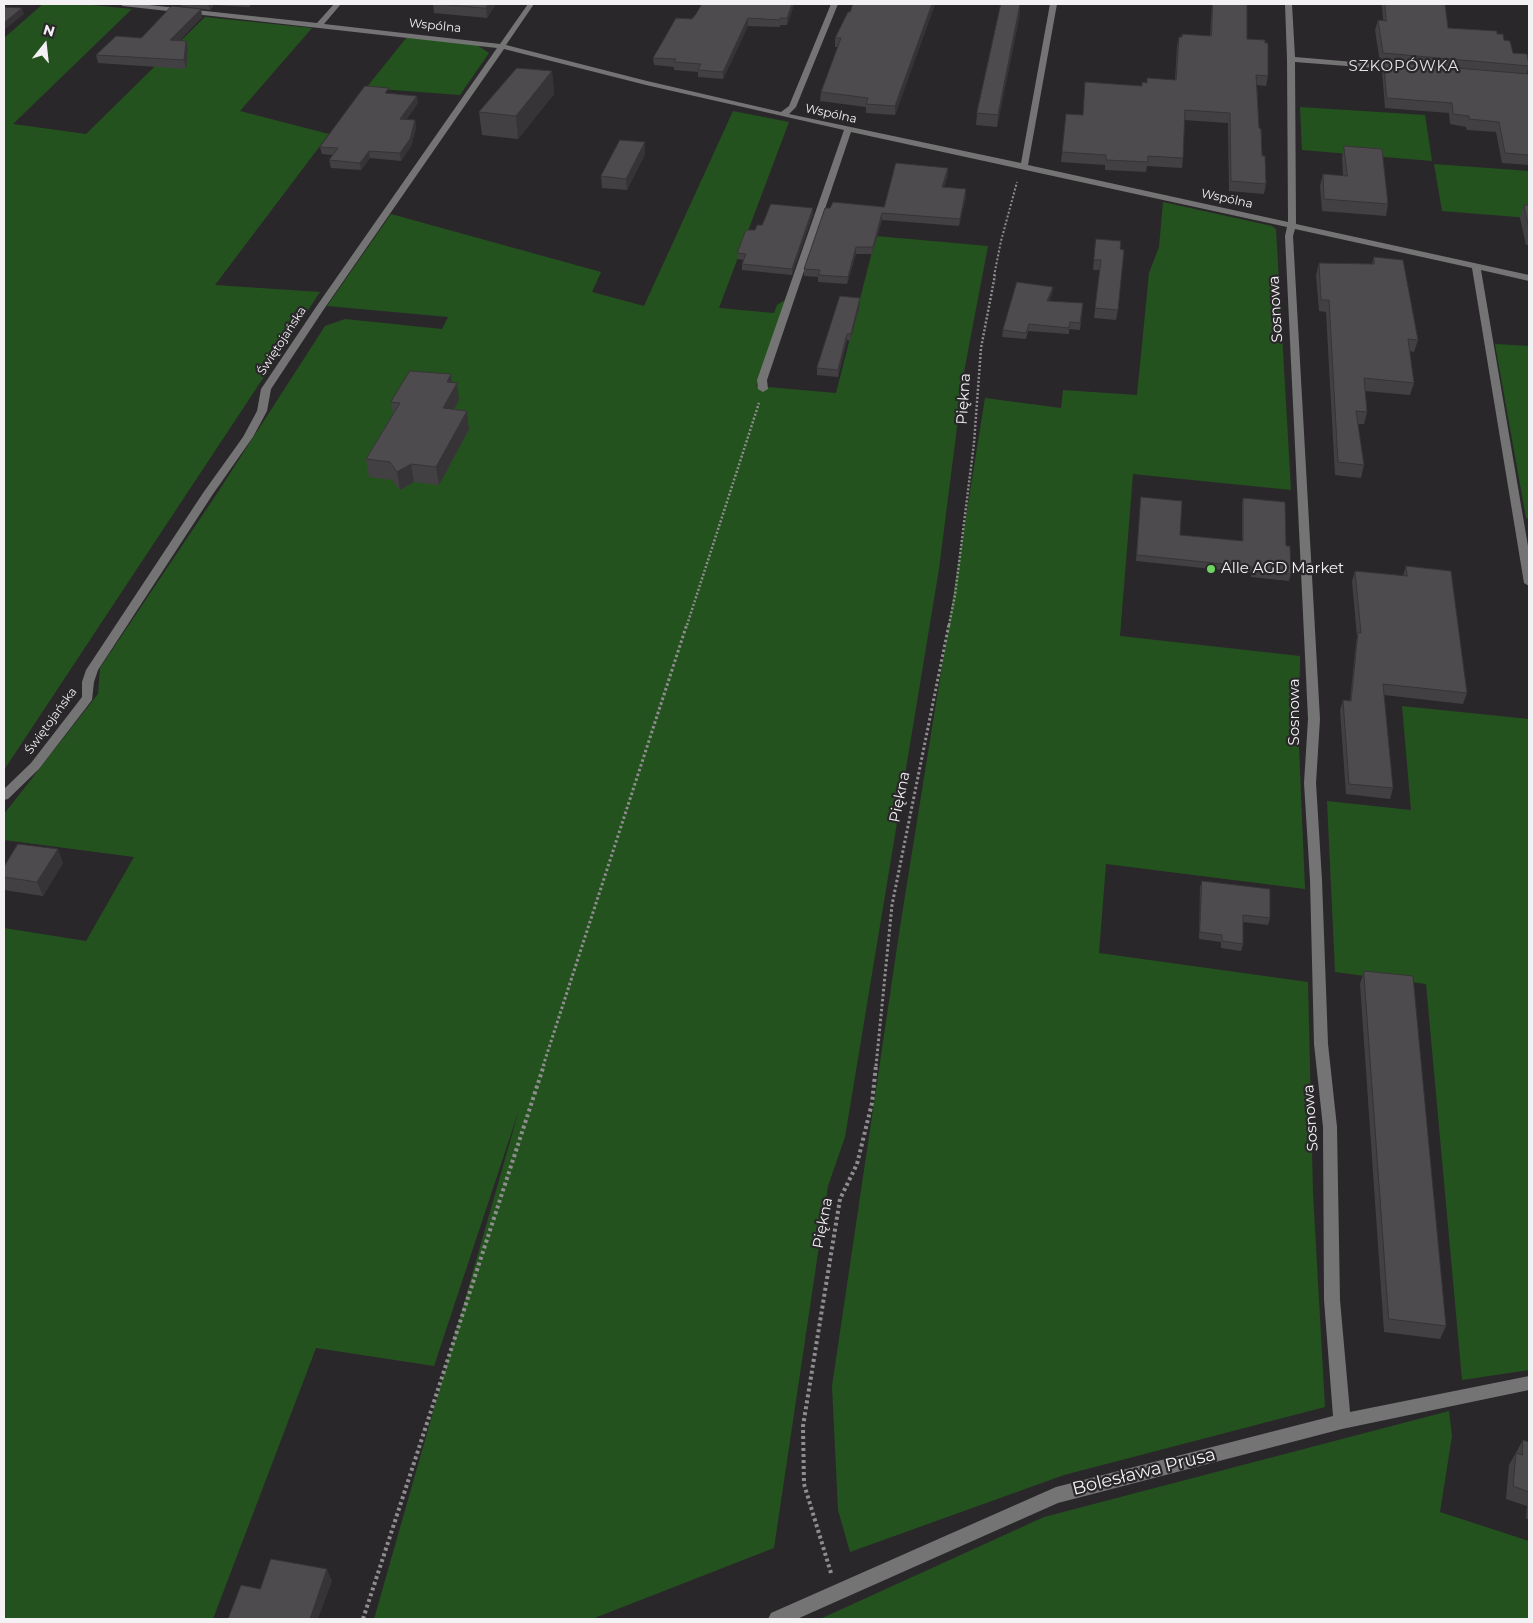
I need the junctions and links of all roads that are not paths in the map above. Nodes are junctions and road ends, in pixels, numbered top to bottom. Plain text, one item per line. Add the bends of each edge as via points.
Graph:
1 (123, 4) edge
2 (137, 4) edge
3 (338, 4) edge
4 (531, 4) edge
5 (835, 4) edge
6 (1054, 4) edge
7 (1288, 4) edge
8 (319, 26) junction
9 (502, 46) junction
10 (1291, 59) junction
11 (1410, 70) edge
12 (783, 116) junction
13 (848, 130) junction
14 (1024, 166) junction
15 (1292, 224) junction
16 (1476, 266) junction
17 (1529, 278) edge
18 (763, 389) road end
19 (1529, 583) edge
20 (4, 796) edge
21 (1529, 1383) edge
22 (1342, 1421) junction
23 (777, 1619) edge

1 - 2 street, Wspólna
2 - 8 street, Wspólna
3 - 8 street
4 - 9 street, Świętojańska
5 - 12 street via 792,108
6 - 14 street
7 - 10 street, Sosnowa
8 - 9 street, Wspólna
9 - 12 street, Wspólna
9 - 20 street, Świętojańska via 266,389 262,411 248,436 92,670 88,697 35,766
10 - 11 street
10 - 15 street, Sosnowa
12 - 13 street, Wspólna
13 - 14 street, Wspólna
13 - 18 street via 762,380
14 - 15 street, Wspólna
15 - 16 street, Wspólna
15 - 22 street, Sosnowa via 1289,236 1314,718 1310,783 1321,1044 1330,1127 1332,1300
16 - 17 street, Wspólna
16 - 19 street
21 - 22 street, Bolesława Prusa
22 - 23 street, Bolesława Prusa via 1056,1495

